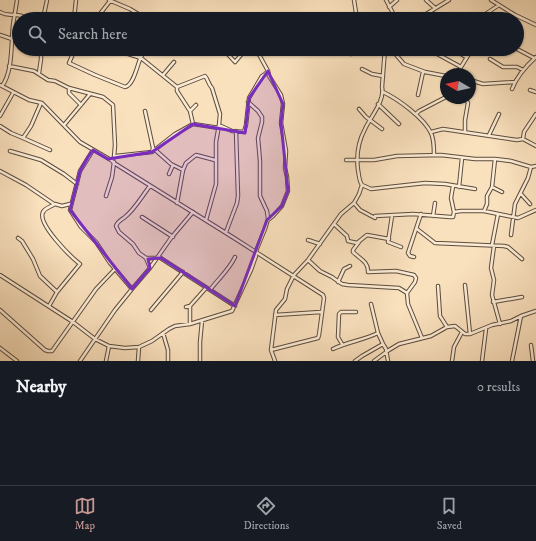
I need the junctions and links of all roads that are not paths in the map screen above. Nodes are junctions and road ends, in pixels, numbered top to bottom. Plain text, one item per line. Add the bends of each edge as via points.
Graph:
1 (17, 0) edge
2 (47, 0) edge
3 (76, 0) edge
4 (109, 0) edge
5 (355, 0) edge
6 (386, 0) edge
7 (397, 0) edge
8 (426, 0) edge
9 (449, 0) edge
10 (491, 0) edge
11 (114, 2) edge
12 (499, 5) junction
13 (389, 7) junction
14 (435, 8) junction
15 (0, 12) edge
16 (15, 12) edge
17 (44, 12) edge
18 (75, 12) edge
19 (101, 12) edge
20 (135, 12) edge
21 (356, 12) edge
22 (392, 12) edge
23 (429, 12) edge
24 (488, 12) edge
25 (510, 12) edge
26 (12, 14) edge
27 (524, 19) edge
28 (536, 25) edge
29 (0, 35) edge
30 (12, 39) joint
31 (524, 52) edge
32 (41, 56) edge
33 (72, 56) edge
34 (134, 56) edge
35 (230, 56) edge
36 (241, 56) edge
37 (260, 56) edge
38 (384, 56) edge
39 (397, 56) edge
40 (441, 56) edge
41 (466, 57) edge
42 (535, 57) edge
43 (140, 58) junction
44 (490, 59) dead end
45 (174, 62) dead end
46 (9, 66) junction
47 (461, 67) joint
48 (362, 69) dead end
49 (523, 70) junction
50 (268, 71) junction
51 (423, 72) junction
52 (38, 73) junction
53 (163, 75) junction
54 (440, 75) edge
55 (383, 76) junction
56 (476, 82) edge
57 (515, 82) junction
58 (1, 86) edge
59 (69, 88) junction
60 (177, 88) junction
61 (512, 89) dead end
62 (530, 90) dead end
63 (13, 92) junction
64 (383, 92) junction
65 (536, 92) edge
66 (90, 94) junction
67 (418, 95) dead end
68 (440, 100) edge
69 (248, 102) junction
70 (41, 103) junction
71 (378, 104) junction
72 (468, 104) edge
73 (81, 105) junction
74 (196, 105) dead end
75 (248, 109) junction
76 (359, 109) dead end
77 (145, 111) dead end
78 (190, 111) junction
79 (259, 111) junction
80 (416, 114) junction
81 (499, 114) dead end
82 (536, 114) edge
83 (0, 116) edge
84 (370, 120) junction
85 (193, 124) junction
86 (399, 124) dead end
87 (64, 125) junction
88 (0, 126) edge
89 (219, 128) junction
90 (382, 129) dead end
91 (236, 131) junction
92 (431, 132) junction
93 (465, 132) junction
94 (489, 135) junction
95 (23, 138) junction
96 (523, 139) junction
97 (536, 146) edge
98 (154, 149) junction
99 (50, 150) dead end
100 (93, 150) junction
101 (10, 151) dead end
102 (434, 155) junction
103 (114, 157) junction
104 (462, 158) junction
105 (494, 159) junction
106 (111, 160) junction
107 (215, 160) junction
108 (346, 160) dead end
109 (356, 160) junction
110 (114, 163) junction
111 (173, 165) junction
112 (536, 166) edge
113 (531, 167) junction
114 (183, 170) junction
115 (0, 171) edge
116 (169, 174) dead end
117 (77, 184) junction
118 (362, 185) junction
119 (150, 186) junction
120 (453, 186) junction
121 (459, 187) junction
122 (492, 187) junction
123 (475, 189) dead end
124 (502, 192) dead end
125 (521, 194) junction
126 (106, 196) dead end
127 (177, 203) junction
128 (354, 203) junction
129 (435, 203) dead end
130 (54, 204) junction
131 (530, 204) dead end
132 (69, 206) junction
133 (536, 210) edge
134 (484, 211) junction
135 (193, 212) junction
136 (454, 212) junction
137 (421, 214) junction
138 (498, 214) junction
139 (392, 216) junction
140 (433, 216) junction
141 (142, 217) dead end
142 (513, 217) junction
143 (206, 220) junction
144 (267, 220) junction
145 (334, 224) junction
146 (417, 229) junction
147 (226, 232) junction
148 (511, 235) dead end
149 (173, 237) junction
150 (18, 238) dead end
151 (389, 239) junction
152 (308, 240) dead end
153 (359, 242) junction
154 (320, 244) junction
155 (493, 245) junction
156 (401, 247) dead end
157 (256, 251) junction
158 (235, 257) dead end
159 (414, 257) dead end
160 (146, 258) junction
161 (158, 258) junction
162 (308, 260) junction
163 (522, 260) dead end
164 (350, 266) dead end
165 (150, 268) junction
166 (115, 269) junction
167 (183, 272) junction
168 (0, 274) edge
169 (294, 275) junction
170 (338, 282) junction
171 (464, 285) dead end
172 (438, 286) dead end
173 (206, 288) junction
174 (132, 289) junction
175 (210, 290) junction
176 (57, 292) junction
177 (407, 293) junction
178 (522, 297) dead end
179 (493, 302) junction
180 (371, 304) dead end
181 (49, 306) junction
182 (190, 306) junction
183 (235, 306) junction
184 (186, 307) dead end
185 (0, 310) edge
186 (151, 310) dead end
187 (536, 311) edge
188 (321, 312) junction
189 (356, 312) dead end
190 (275, 316) junction
191 (521, 316) junction
192 (202, 321) junction
193 (73, 322) junction
194 (190, 324) junction
195 (500, 324) junction
196 (447, 327) junction
197 (486, 329) junction
198 (462, 332) junction
199 (163, 333) junction
200 (378, 333) junction
201 (470, 334) junction
202 (422, 338) junction
203 (95, 339) junction
204 (342, 344) junction
205 (382, 344) junction
206 (531, 345) dead end
207 (109, 346) junction
208 (139, 347) junction
209 (0, 348) edge
210 (333, 349) dead end
211 (272, 350) junction
212 (387, 353) junction
213 (17, 361) edge
214 (80, 361) edge
215 (106, 361) edge
216 (138, 361) edge
217 (168, 361) edge
218 (200, 361) edge
219 (275, 361) edge
220 (355, 361) edge
221 (374, 361) edge
222 (388, 361) edge
223 (452, 361) edge
224 (482, 361) edge
225 (512, 361) edge
226 (533, 361) edge

1 - 16 street
2 - 17 street
3 - 18 street
4 - 11 street
4 - 19 street
5 - 21 street
6 - 13 street
7 - 13 street
8 - 14 street
9 - 14 street
10 - 12 street
11 - 20 street
12 - 24 street
12 - 25 street
13 - 22 street
14 - 23 street
15 - 26 street
27 - 28 street
29 - 30 street
30 - 46 street
31 - 42 street
32 - 52 street
33 - 43 street via 69,63 125,87 130,84
34 - 43 street
35 - 36 street via 236,62
37 - 50 street
38 - 55 street
39 - 51 street via 403,64
40 - 47 street
41 - 47 street
42 - 49 street
43 - 53 street
44 - 49 street via 503,67 517,67
45 - 53 street
46 - 52 street
46 - 58 street via 6,81
48 - 55 street
49 - 57 street
50 - 69 street via 262,76
50 - 144 street via 283,104 281,123 286,151 288,192 279,209
51 - 54 street
51 - 67 street
52 - 59 street
53 - 60 street
55 - 64 street
56 - 57 street via 483,84
57 - 61 street
58 - 63 street
59 - 66 street
59 - 73 street via 69,93
60 - 78 street
60 - 89 street via 205,76 220,114
62 - 65 street
63 - 70 street
63 - 83 street
64 - 71 street
64 - 80 street
66 - 73 street
66 - 103 street via 103,97 113,105
68 - 80 street
69 - 75 street
69 - 79 street
70 - 87 street
70 - 95 street
71 - 84 street
71 - 86 street
72 - 93 street
73 - 87 street
74 - 78 street
75 - 79 street
75 - 91 street via 245,132
76 - 84 street
77 - 98 street
78 - 85 street
79 - 144 street via 262,117 258,138 260,196 267,210
80 - 92 street
81 - 94 street
82 - 96 street via 524,132
84 - 90 street
84 - 109 street via 358,146
85 - 89 street
85 - 98 street
87 - 100 street via 80,142
88 - 95 street
89 - 91 street via 221,126
89 - 107 street
91 - 147 street via 238,196
92 - 93 street via 443,129
92 - 102 street
93 - 94 street
94 - 96 street
95 - 99 street
96 - 97 street
98 - 103 street via 152,152
98 - 111 street
100 - 106 street
100 - 117 street via 80,171
101 - 117 street via 41,160
102 - 104 street
102 - 109 street
103 - 106 street
103 - 110 street
104 - 105 street
104 - 121 street
105 - 113 street
105 - 122 street
106 - 110 street
107 - 114 street via 196,155 186,163
107 - 143 street via 216,184
108 - 109 street
109 - 118 street
110 - 119 street
110 - 126 street
111 - 114 street
111 - 116 street
112 - 113 street
113 - 125 street
114 - 127 street
115 - 130 street
117 - 132 street
118 - 120 street via 371,189 424,183
118 - 128 street
119 - 127 street
119 - 160 street via 116,226
120 - 121 street
120 - 136 street via 451,198
121 - 123 street
122 - 124 street
122 - 134 street
125 - 131 street
125 - 142 street via 515,204
127 - 135 street
128 - 139 street via 372,218 380,215
128 - 145 street
129 - 140 street
130 - 132 street
130 - 176 street via 43,212 43,220 68,254 80,264
132 - 166 street via 79,224 96,242
133 - 142 street via 522,217
134 - 136 street
134 - 138 street
135 - 143 street
135 - 149 street
136 - 140 street via 453,217
137 - 139 street
137 - 140 street
137 - 146 street
138 - 142 street
138 - 155 street
139 - 151 street
141 - 149 street
142 - 148 street
143 - 147 street
144 - 157 street via 266,229
145 - 153 street via 348,241
145 - 154 street
146 - 155 street via 435,243
146 - 159 street via 408,253
147 - 157 street
149 - 161 street
150 - 176 street via 33,259 40,276
151 - 153 street via 367,235
151 - 156 street via 388,242
152 - 154 street
153 - 177 street via 352,252 367,264 368,272 396,271 414,275 415,282
154 - 162 street
155 - 163 street via 508,247
155 - 179 street
157 - 169 street
157 - 183 street via 251,270
158 - 175 street via 230,267
160 - 161 street
160 - 165 street
161 - 165 street
161 - 167 street
162 - 169 street
162 - 170 street
164 - 170 street via 344,269
165 - 174 street
166 - 174 street
166 - 193 street via 96,289
167 - 173 street
167 - 186 street
168 - 181 street
169 - 188 street via 323,295
169 - 190 street via 287,295 276,310
170 - 177 street via 348,285 399,288
171 - 201 street
172 - 196 street via 440,316
173 - 175 street
173 - 182 street
174 - 203 street
175 - 183 street
176 - 181 street
177 - 202 street via 408,304
178 - 179 street
179 - 195 street
180 - 200 street
181 - 193 street
182 - 184 street
182 - 194 street
183 - 192 street via 232,312
185 - 193 street via 48,351 52,350
187 - 191 street
188 - 190 street
188 - 211 street via 318,338
189 - 204 street via 339,314 338,336
190 - 211 street
191 - 195 street
191 - 225 street
192 - 194 street
192 - 218 street
193 - 203 street
194 - 199 street via 175,326
195 - 197 street
196 - 198 street via 455,326
196 - 202 street
197 - 201 street
197 - 224 street
198 - 201 street
198 - 223 street via 454,348
199 - 208 street
199 - 217 street
200 - 204 street
200 - 205 street
202 - 212 street via 399,344
203 - 207 street
203 - 214 street
204 - 210 street
205 - 212 street
205 - 220 street
206 - 226 street
207 - 208 street
207 - 215 street
208 - 216 street
209 - 213 street
211 - 219 street
212 - 221 street
212 - 222 street

